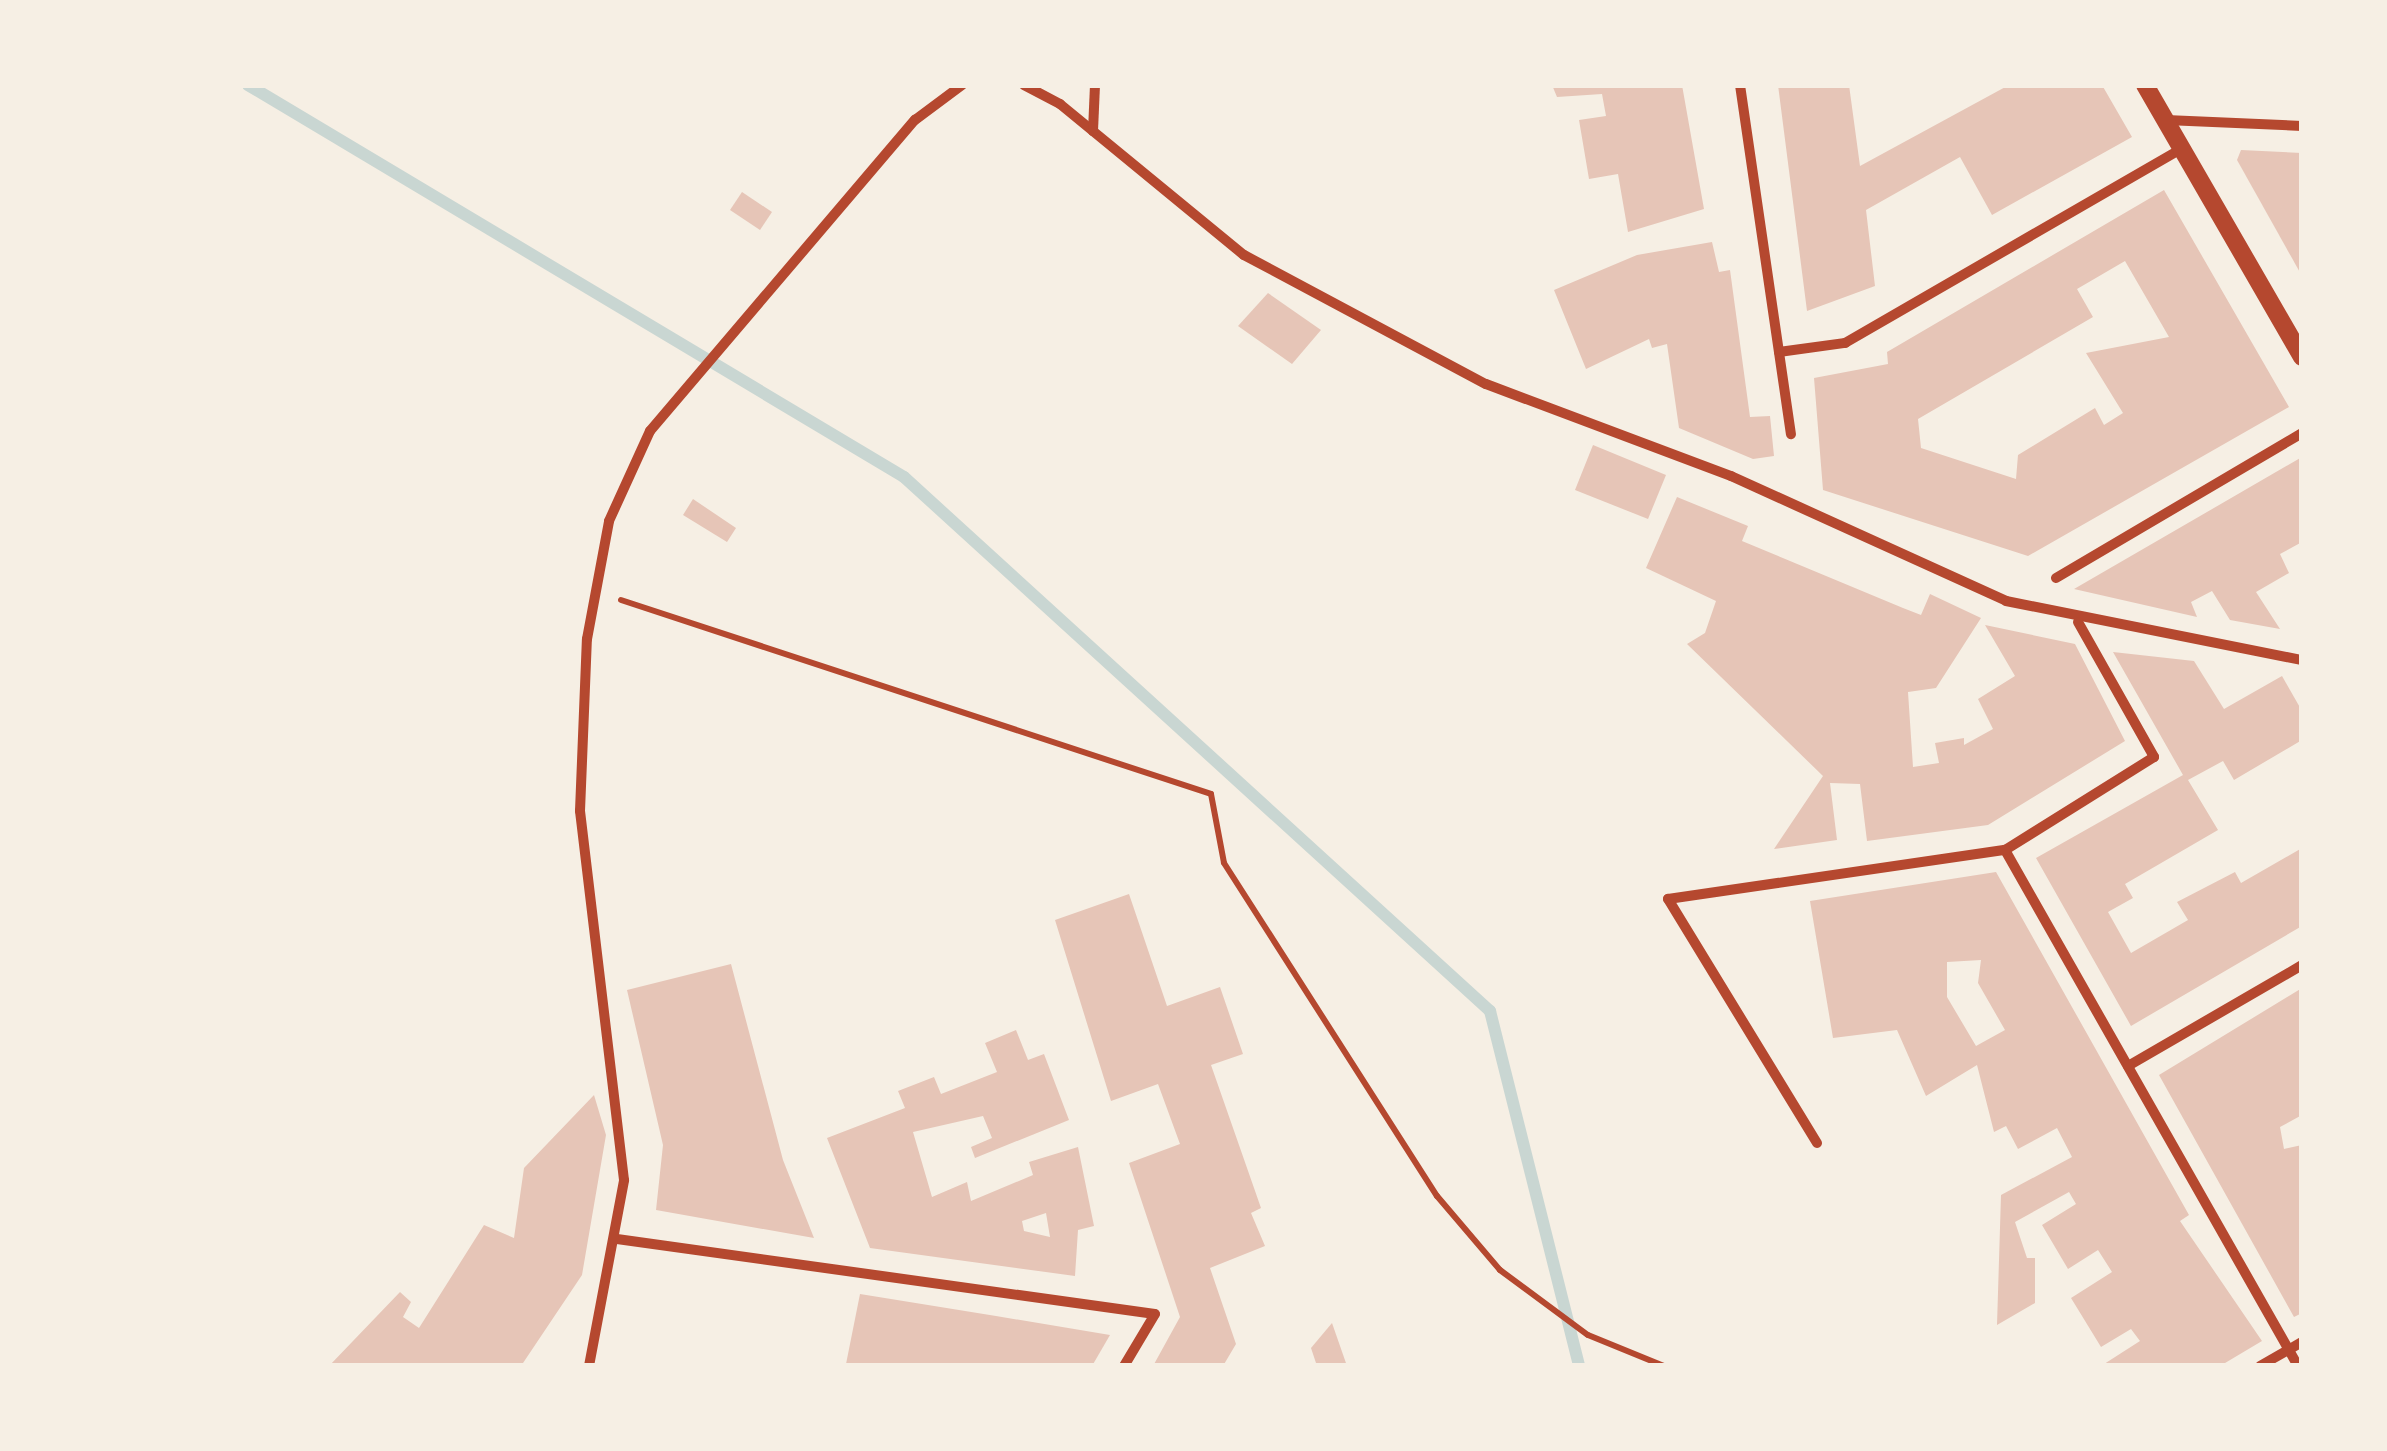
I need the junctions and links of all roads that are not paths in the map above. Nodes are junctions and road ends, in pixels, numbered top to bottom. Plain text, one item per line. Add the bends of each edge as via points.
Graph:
1 (962, 85) edge
2 (1024, 85) edge
3 (1095, 85) edge
4 (1740, 85) edge
5 (2145, 85) edge
6 (2166, 120) junction
7 (2302, 126) edge
8 (1093, 132) junction
9 (2181, 149) junction
10 (1779, 352) junction
11 (2302, 357) edge
12 (2302, 433) edge
13 (1791, 434) dead end
14 (2056, 578) dead end
15 (2078, 622) junction
16 (2302, 660) edge
17 (2006, 850) junction
18 (2302, 965) edge
19 (2128, 1066) junction
20 (1817, 1143) dead end
21 (618, 1238) junction
22 (2302, 1342) edge
23 (2289, 1350) junction
24 (589, 1366) edge
25 (1124, 1366) edge
26 (2260, 1366) edge
27 (2298, 1366) edge

1 - 21 street via 915,120 690,382 650,431 618,502 596,592 580,811 624,1180
2 - 8 street
3 - 8 street
4 - 10 street
5 - 6 street
6 - 7 street
6 - 9 street
8 - 15 street via 1244,255 1342,315 2006,601
9 - 10 street via 1845,343
9 - 11 street
10 - 13 street
12 - 14 street
15 - 16 street
15 - 17 street via 2154,758
17 - 19 street
17 - 20 street via 1668,898
18 - 19 street
19 - 23 street
21 - 24 street
21 - 25 street via 1155,1314
22 - 23 street
23 - 26 street
23 - 27 street

